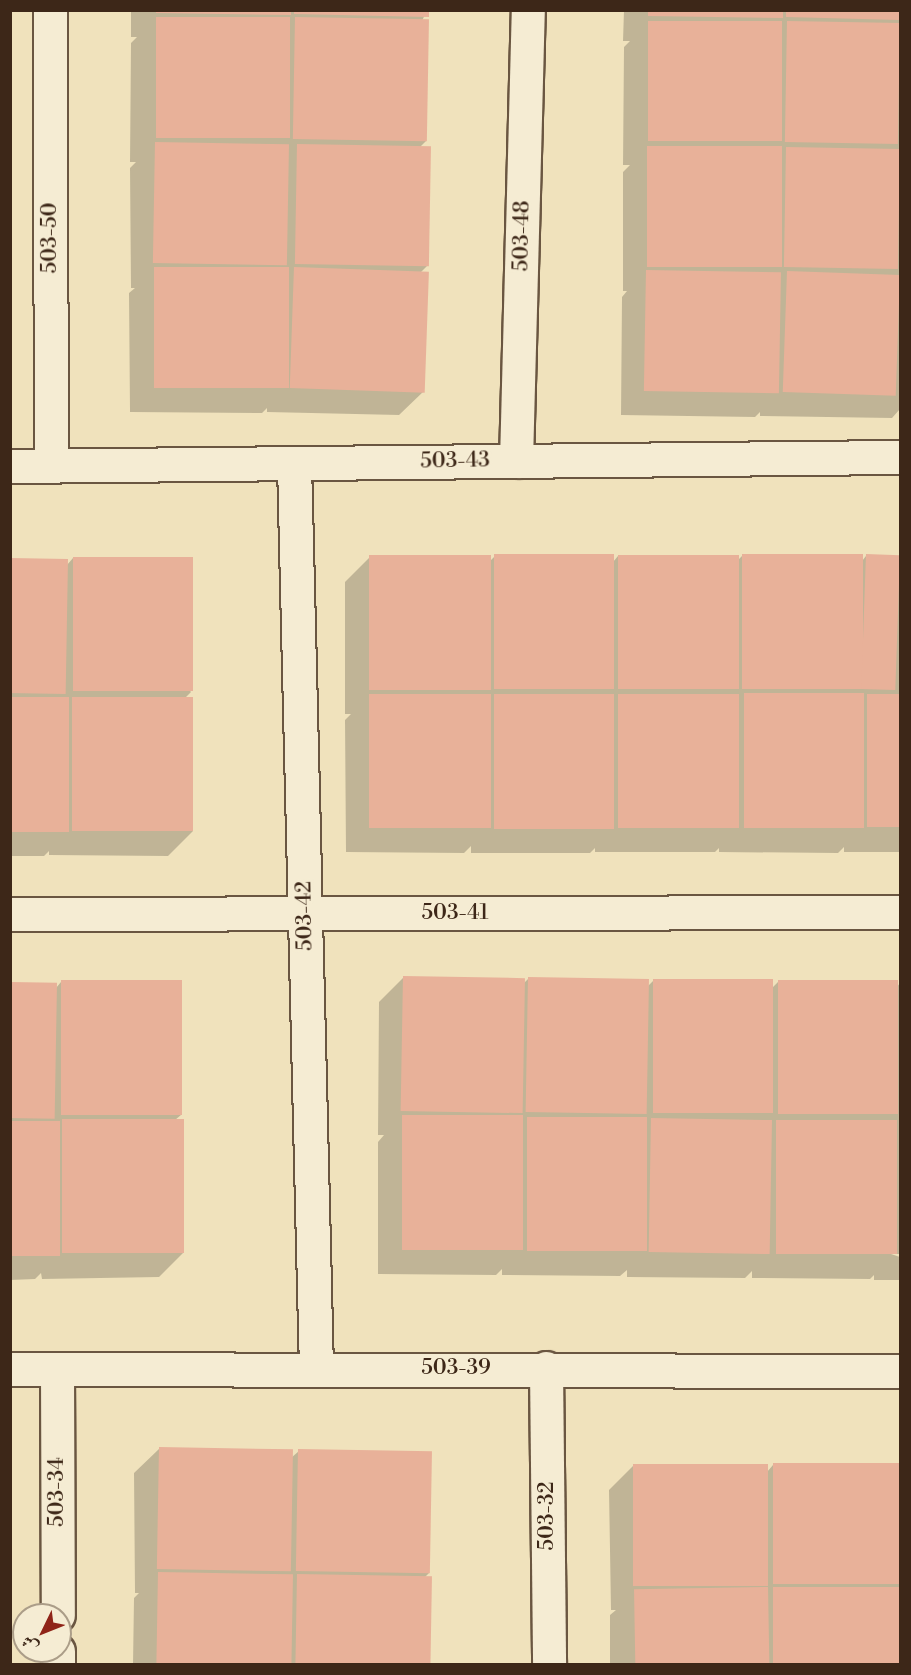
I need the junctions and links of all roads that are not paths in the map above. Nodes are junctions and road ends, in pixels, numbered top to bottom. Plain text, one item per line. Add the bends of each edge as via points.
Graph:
1 (50, 10) edge
2 (528, 10) edge
3 (900, 457) edge
4 (516, 461) junction
5 (294, 463) junction
6 (51, 465) junction
7 (10, 466) edge
8 (900, 912) edge
9 (305, 913) junction
10 (10, 914) edge
11 (546, 1368) junction
12 (10, 1369) edge
13 (316, 1369) junction
14 (57, 1370) junction
15 (900, 1371) edge
16 (58, 1603) edge
17 (549, 1665) edge

1 - 6 street, 503-50
2 - 4 street, 503-48
3 - 4 street, 503-43
4 - 5 street, 503-43
5 - 6 street, 503-43
5 - 9 street, 503-42
6 - 7 street, 503-43
8 - 9 street, 503-41
9 - 10 street, 503-41
9 - 13 street, 503-42
11 - 13 street, 503-39
11 - 15 street, 503-39
11 - 17 street, 503-32
12 - 14 street, 503-39
13 - 14 street, 503-39
14 - 16 street, 503-34

